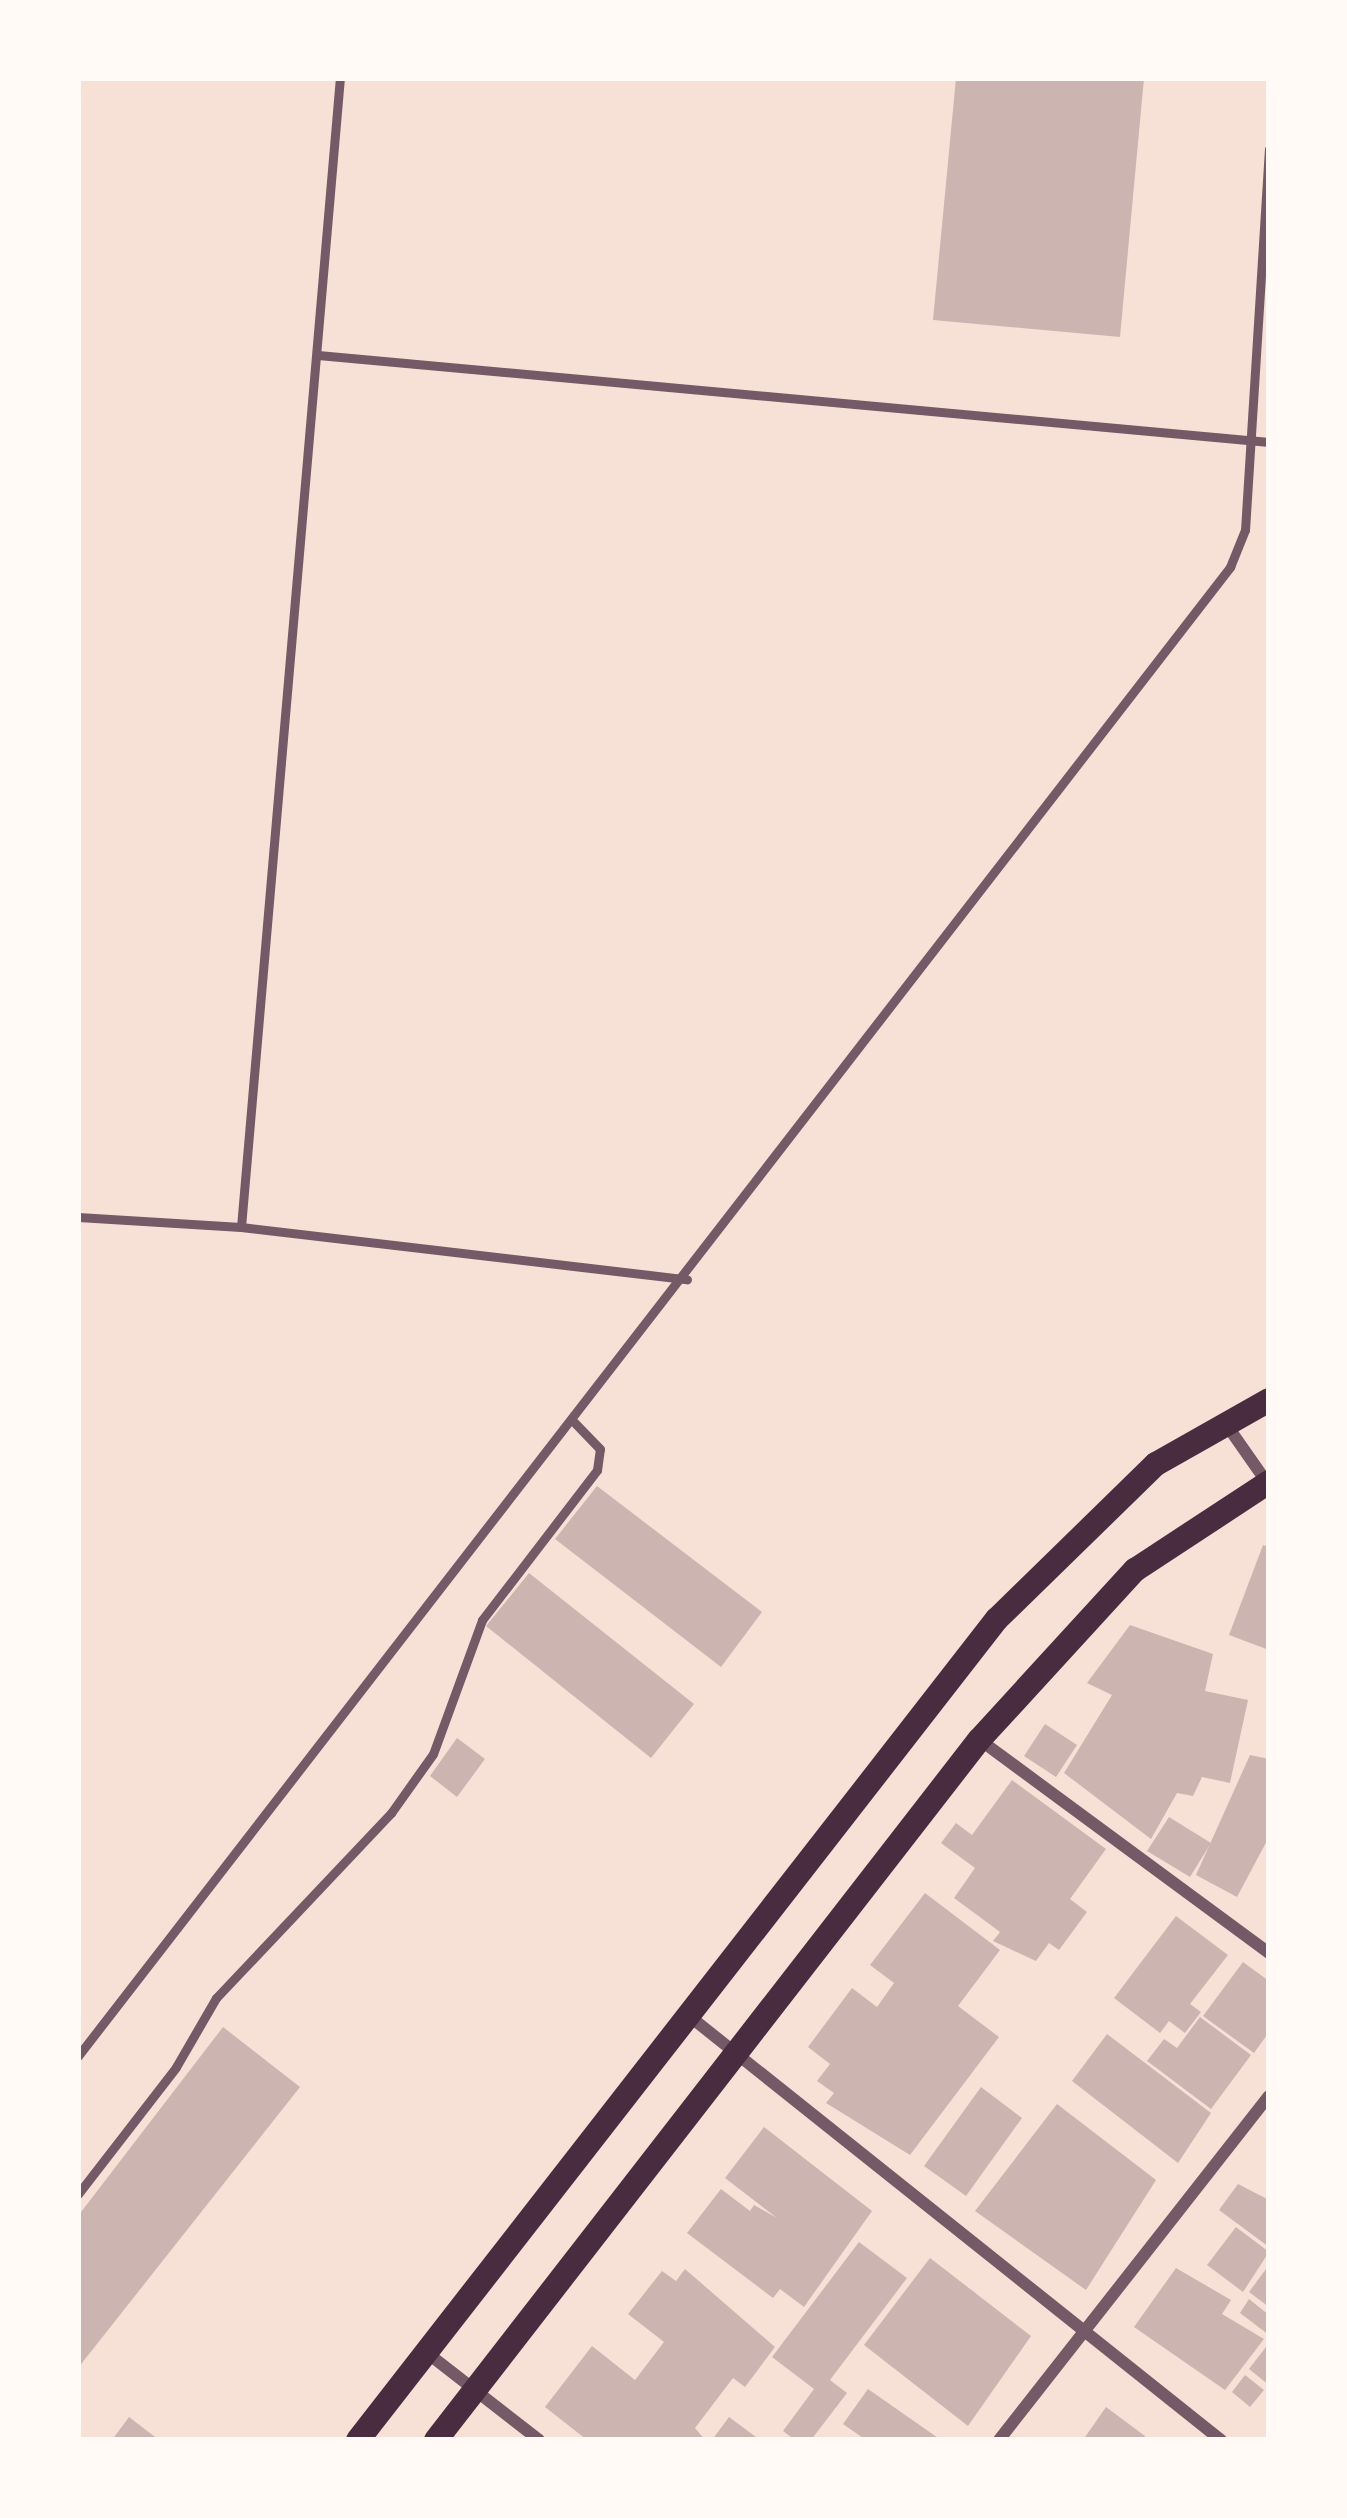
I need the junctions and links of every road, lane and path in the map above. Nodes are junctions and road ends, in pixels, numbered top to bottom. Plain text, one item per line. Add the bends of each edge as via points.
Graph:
1 (340, 78) edge
2 (1269, 149) edge
3 (318, 355) junction
4 (1245, 440) junction
5 (1269, 442) edge
6 (78, 1217) edge
7 (241, 1227) junction
8 (687, 1279) junction
9 (1269, 1400) edge
10 (574, 1422) junction
11 (1226, 1424) junction
12 (1268, 1483) edge
13 (980, 1740) junction
14 (1269, 1953) edge
15 (688, 2015) junction
16 (738, 2054) junction
17 (78, 2056) edge
18 (1269, 2096) edge
19 (78, 2194) edge
20 (1085, 2330) junction
21 (426, 2352) junction
22 (476, 2390) junction
23 (358, 2440) edge
24 (436, 2440) edge
25 (538, 2440) edge
26 (999, 2440) edge
27 (1222, 2440) edge

1 - 3 lane
2 - 4 lane
3 - 4 lane
3 - 7 lane
4 - 5 lane
4 - 8 lane via 1245,530 1207,603
6 - 7 lane
7 - 8 lane
8 - 10 lane
9 - 11 main road
10 - 17 lane
10 - 19 lane via 600,1449 598,1470 482,1620 433,1754 391,1813 217,1998 176,2067
11 - 12 street
11 - 15 main road via 1156,1464 997,1619
12 - 13 main road via 1135,1570
13 - 14 street
13 - 16 main road
15 - 16 street
15 - 21 main road
16 - 20 street
16 - 22 main road
18 - 20 street
20 - 26 street
20 - 27 street
21 - 22 street
21 - 23 main road
22 - 24 main road
22 - 25 street

